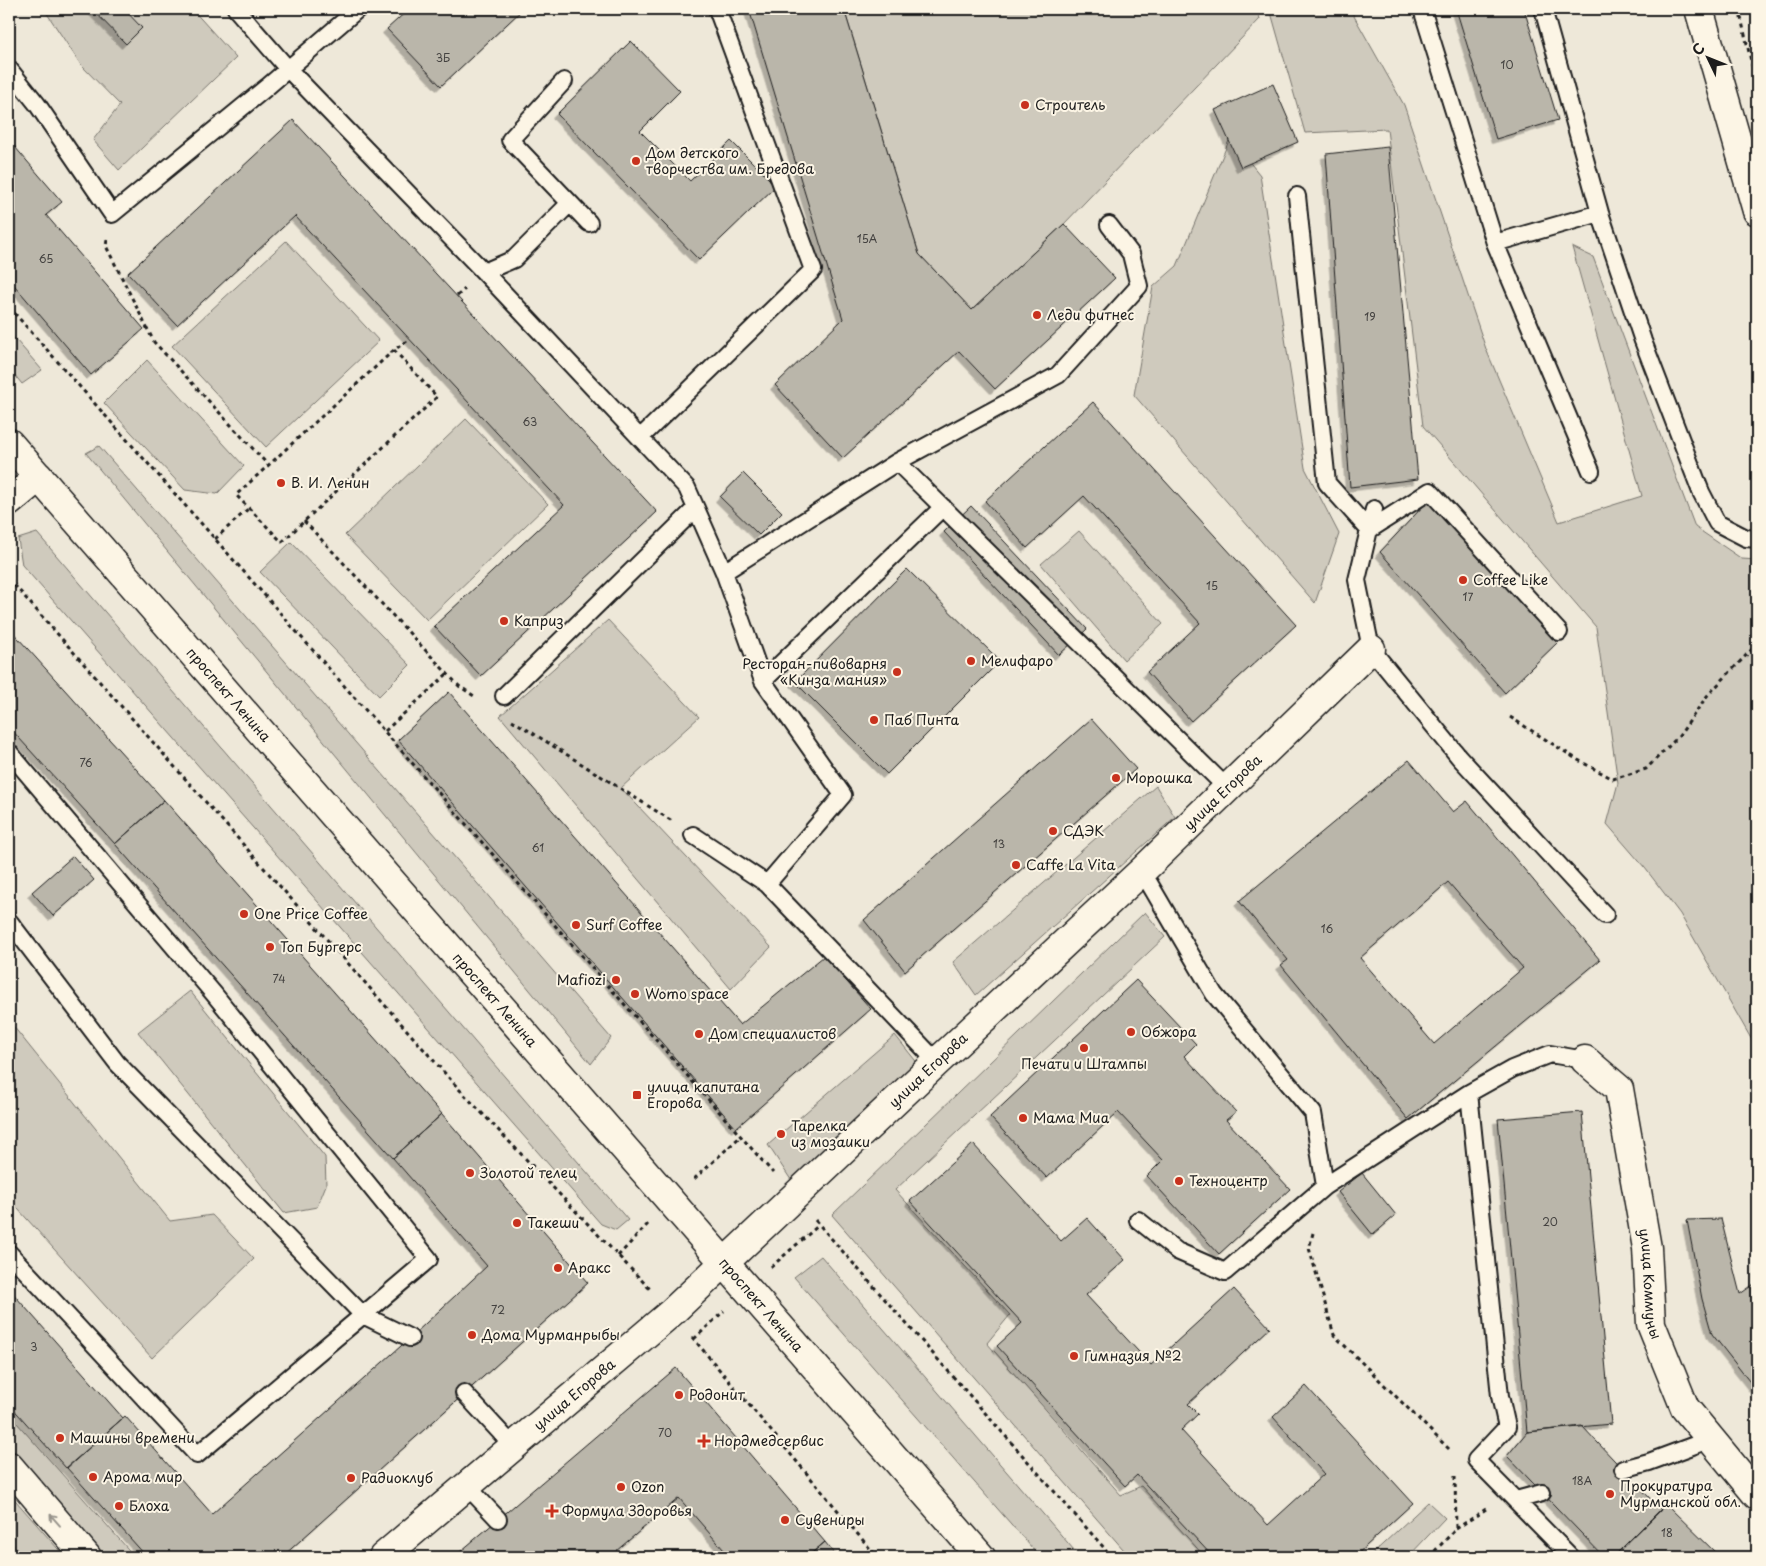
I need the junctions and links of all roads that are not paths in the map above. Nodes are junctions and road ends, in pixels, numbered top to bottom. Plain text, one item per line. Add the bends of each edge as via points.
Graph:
1 (236, 9) edge
2 (358, 9) edge
3 (717, 9) edge
4 (1422, 9) edge
5 (1543, 9) edge
6 (1699, 9) edge
7 (9, 69) edge
8 (288, 69) junction
9 (564, 81) dead end
10 (1297, 196) dead end
11 (570, 203) junction
12 (1757, 211) edge
13 (1600, 213) junction
14 (589, 223) dead end
15 (1109, 225) dead end
16 (1495, 243) junction
17 (484, 272) junction
18 (640, 438) junction
19 (9, 443) edge
20 (898, 462) junction
21 (1591, 471) dead end
22 (38, 477) junction
23 (9, 502) edge
24 (943, 507) junction
25 (696, 508) junction
26 (1374, 509) dead end
27 (1369, 530) junction
28 (1757, 539) edge
29 (724, 572) junction
30 (1559, 632) dead end
31 (1371, 649) junction
32 (763, 681) junction
33 (504, 696) dead end
34 (9, 752) edge
35 (1227, 788) junction
36 (693, 835) dead end
37 (1142, 871) junction
38 (767, 884) junction
39 (1605, 915) dead end
40 (9, 921) edge
41 (1585, 1060) joint
42 (937, 1062) junction
43 (1469, 1093) junction
44 (1325, 1186) junction
45 (1138, 1220) dead end
46 (9, 1253) edge
47 (724, 1263) junction
48 (363, 1315) junction
49 (410, 1338) dead end
50 (464, 1393) dead end
51 (1711, 1439) junction
52 (513, 1446) junction
53 (9, 1466) edge
54 (1623, 1469) dead end
55 (467, 1486) junction
56 (1542, 1492) dead end
57 (1757, 1495) edge
58 (1516, 1500) junction
59 (498, 1519) dead end
60 (87, 1557) edge
61 (383, 1557) edge
62 (981, 1557) edge
63 (1571, 1557) edge

1 - 8 lane
2 - 8 lane
3 - 18 lane via 813,270
4 - 16 lane
5 - 13 lane
6 - 12 street
7 - 8 lane via 37,104 112,214
8 - 17 lane
9 - 11 lane via 510,140
10 - 27 lane via 1327,483
11 - 14 lane
11 - 17 lane via 514,260
13 - 16 lane
13 - 28 lane via 1643,340 1701,492 1717,522 1746,538
15 - 20 lane via 1131,254 1139,286 1058,375
16 - 21 lane
17 - 18 lane
18 - 25 lane via 687,488
19 - 22 street, проспект Ленина
20 - 24 lane
20 - 29 lane
22 - 23 street
22 - 47 street, проспект Ленина
24 - 32 lane
24 - 35 lane
25 - 29 lane
25 - 33 lane
26 - 27 lane
27 - 30 lane via 1430,492
27 - 31 lane via 1358,580
29 - 32 lane
31 - 35 street, улица Егорова
31 - 39 lane via 1459,757
32 - 38 lane via 843,795
34 - 48 lane via 214,994 429,1259
35 - 37 street, улица Егорова
36 - 38 lane
37 - 42 street, улица Егорова
37 - 44 lane via 1214,994 1313,1113
38 - 42 lane
40 - 48 lane via 117,1063
41 - 43 lane via 1550,1054 1512,1069
41 - 51 street, улица Коммуны via 1619,1089 1647,1248 1651,1324 1685,1408
42 - 47 street, улица Егорова
43 - 44 lane
43 - 58 lane via 1500,1396 1507,1427 1476,1460
44 - 45 lane via 1225,1272 1177,1251
46 - 48 lane via 197,1455
47 - 52 street, улица Егорова via 672,1312
47 - 62 street, проспект Ленина
48 - 49 lane
50 - 52 lane
51 - 54 lane
51 - 57 street, улица Коммуны
52 - 55 street, улица Егорова
60 -> 53 street
55 - 59 lane
55 - 61 street, улица Егорова
56 - 58 lane
58 - 63 lane

